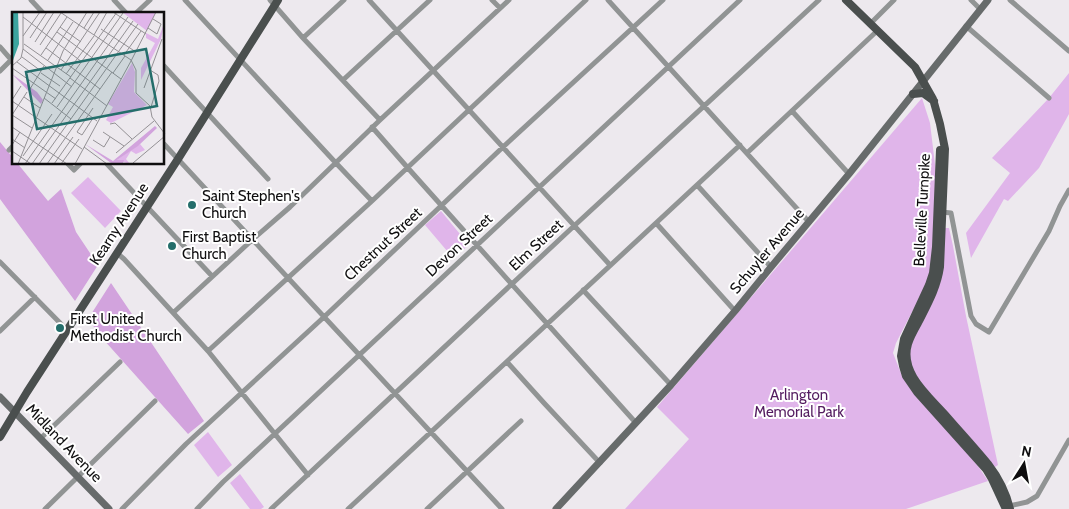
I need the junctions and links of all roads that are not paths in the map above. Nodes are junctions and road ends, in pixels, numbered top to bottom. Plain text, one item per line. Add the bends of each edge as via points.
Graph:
1 (31, 0) edge
2 (114, 0) edge
3 (150, 0) edge
4 (185, 0) edge
5 (344, 0) edge
6 (369, 0) edge
7 (430, 0) edge
8 (492, 0) edge
9 (509, 0) edge
10 (586, 0) edge
11 (608, 0) edge
12 (663, 0) edge
13 (740, 0) edge
14 (819, 0) edge
15 (846, 0) edge
16 (894, 0) edge
17 (971, 0) edge
18 (988, 0) edge
19 (1010, 0) edge
20 (274, 2) edge
21 (500, 8) junction
22 (980, 9) junction
23 (42, 12) edge
24 (125, 12) edge
25 (137, 12) edge
26 (870, 24) junction
27 (966, 26) junction
28 (633, 28) junction
29 (397, 30) junction
30 (877, 31) junction
31 (303, 38) junction
32 (0, 48) edge
33 (1069, 51) edge
34 (240, 59) junction
35 (12, 60) edge
36 (12, 62) edge
37 (165, 67) edge
38 (669, 67) junction
39 (433, 70) junction
40 (0, 71) edge
41 (343, 80) junction
42 (924, 80) junction
43 (913, 94) junction
44 (1049, 98) dead end
45 (934, 101) junction
46 (704, 106) junction
47 (468, 109) junction
48 (792, 111) junction
49 (937, 111) junction
50 (206, 112) junction
51 (380, 120) junction
52 (372, 127) junction
53 (165, 145) edge
54 (740, 145) junction
55 (12, 147) edge
56 (503, 148) junction
57 (8, 150) dead end
58 (746, 153) junction
59 (178, 159) junction
60 (335, 162) junction
61 (69, 165) edge
62 (79, 165) edge
63 (109, 165) edge
64 (407, 167) junction
65 (849, 174) junction
66 (268, 179) dead end
67 (697, 185) junction
68 (539, 187) junction
69 (1069, 190) edge
70 (372, 201) junction
71 (147, 206) junction
72 (442, 206) junction
73 (942, 212) junction
74 (808, 222) junction
75 (656, 223) junction
76 (574, 226) junction
77 (252, 240) junction
78 (477, 245) junction
79 (117, 253) junction
80 (0, 262) edge
81 (610, 265) junction
82 (770, 267) junction
83 (212, 276) junction
84 (288, 277) junction
85 (512, 284) junction
86 (583, 290) junction
87 (35, 297) junction
88 (735, 311) junction
89 (174, 312) junction
90 (324, 317) junction
91 (547, 324) junction
92 (67, 330) junction
93 (0, 331) edge
94 (208, 351) junction
95 (360, 355) junction
96 (120, 362) dead end
97 (507, 362) junction
98 (671, 386) junction
99 (242, 392) junction
100 (395, 394) junction
101 (0, 397) edge
102 (155, 401) dead end
103 (15, 413) junction
104 (521, 421) dead end
105 (636, 423) junction
106 (431, 432) junction
107 (275, 434) junction
108 (0, 437) edge
109 (41, 438) junction
110 (1069, 440) edge
111 (600, 463) junction
112 (468, 472) junction
113 (308, 475) junction
114 (78, 477) junction
115 (354, 504) junction
116 (1007, 508) edge
117 (45, 509) edge
118 (109, 509) edge
119 (122, 509) edge
120 (197, 509) edge
121 (271, 509) edge
122 (348, 509) edge
123 (358, 509) edge
124 (427, 509) edge
125 (502, 509) edge
126 (556, 509) edge

1 - 23 street
2 - 24 street
3 - 25 street
4 - 34 street
5 - 31 street
6 - 29 street
7 - 29 street
8 - 21 street
9 - 21 street
10 - 47 street
11 - 28 street
12 - 28 street, Chestnut Street
13 - 38 street, Devon Street
14 - 46 street, Elm Street
15 - 26 main road, Belleville Turnpike
16 - 26 street
17 - 22 street
18 - 22 main road, Schuyler Avenue
19 - 33 street
20 - 31 street
20 - 34 main road, Kearny Avenue
21 - 39 street
22 - 27 main road, Schuyler Avenue
26 - 30 main road, Belleville Turnpike
27 - 42 main road, Schuyler Avenue
27 - 44 street
28 - 38 street
28 - 56 street, Chestnut Street
29 - 39 street
29 - 41 street
30 - 42 main road, Belleville Turnpike via 912,63
30 - 48 street
31 - 41 street
32 - 35 street
34 - 50 main road, Kearny Avenue
34 - 60 street
36 - 40 street
37 - 50 street
38 - 46 street
38 - 68 street, Devon Street
39 - 47 street
39 - 51 street
41 - 51 street
42 - 43 main road, Schuyler Avenue
42 - 45 main road, Belleville Turnpike
43 - 45 main road via 923,93
43 - 65 main road, Schuyler Avenue
45 - 49 main road, Belleville Turnpike
46 - 54 street
46 - 76 street, Elm Street
47 - 56 street
47 - 64 street
48 - 58 street
48 - 65 street
49 - 73 main road, Belleville Turnpike via 945,150
49 - 116 main road, Belleville Turnpike via 940,156 933,273 904,339 902,366 917,392 986,469
50 - 59 main road, Kearny Avenue
50 - 66 street
51 - 52 street
52 - 60 street
52 - 64 street
53 - 59 street
54 - 58 street
54 - 67 street
55 - 57 street
56 - 68 street
56 - 72 street, Chestnut Street
58 - 74 street
59 - 71 main road, Kearny Avenue
59 - 77 street
60 - 70 street
60 - 77 street
61 - 62 street via 74,170
63 - 71 street
64 - 70 street
64 - 72 street
65 - 74 main road, Schuyler Avenue
67 - 75 street
67 - 82 street
68 - 76 street
68 - 78 street, Devon Street
69 - 73 street, Belleville Turnpike via 1049,231 989,332 976,324 971,316 951,213
70 - 84 street
71 - 79 main road, Kearny Avenue
71 - 83 street
72 - 78 street
72 - 90 street, Chestnut Street
73 - 116 main road, Belleville Turnpike via 939,274 908,344 907,362 923,391 997,476 1006,494
74 - 82 main road, Schuyler Avenue
75 - 81 street
75 - 88 street
76 - 81 street
76 - 85 street, Elm Street
77 - 83 street
77 - 84 street
78 - 85 street
78 - 95 street, Devon Street
79 - 89 street
79 - 92 main road, Kearny Avenue
80 - 87 street
81 - 86 street
82 - 88 main road, Schuyler Avenue
83 - 89 street
84 - 90 street
84 - 94 street
85 - 91 street
85 - 100 street, Elm Street
86 - 91 street
86 - 98 street
87 - 92 street
87 - 93 street
88 - 98 main road, Schuyler Avenue
89 - 94 street
90 - 95 street
90 - 99 street, Chestnut Street
91 - 97 street
91 - 105 street
92 - 103 main road, Kearny Avenue
94 - 99 street
95 - 100 street
95 - 107 street, Devon Street
96 - 109 street
97 - 106 street
97 - 111 street
98 - 105 main road, Schuyler Avenue
99 - 107 street
99 - 119 street, Chestnut Street
100 - 106 street
100 - 113 street, Elm Street
101 - 103 main road, Midland Avenue
102 - 114 street
103 - 108 main road, Kearny Avenue
103 - 109 main road, Midland Avenue
104 - 112 street
105 - 111 main road, Schuyler Avenue
106 - 112 street
106 - 115 street
107 - 113 street
107 - 120 street, Devon Street
109 - 114 main road, Midland Avenue
110 - 116 street via 1037,496
111 - 126 main road, Schuyler Avenue
112 - 124 street
112 - 125 street
113 - 121 street, Elm Street
114 - 117 street
114 - 118 main road, Midland Avenue
115 - 122 street
115 - 123 street

